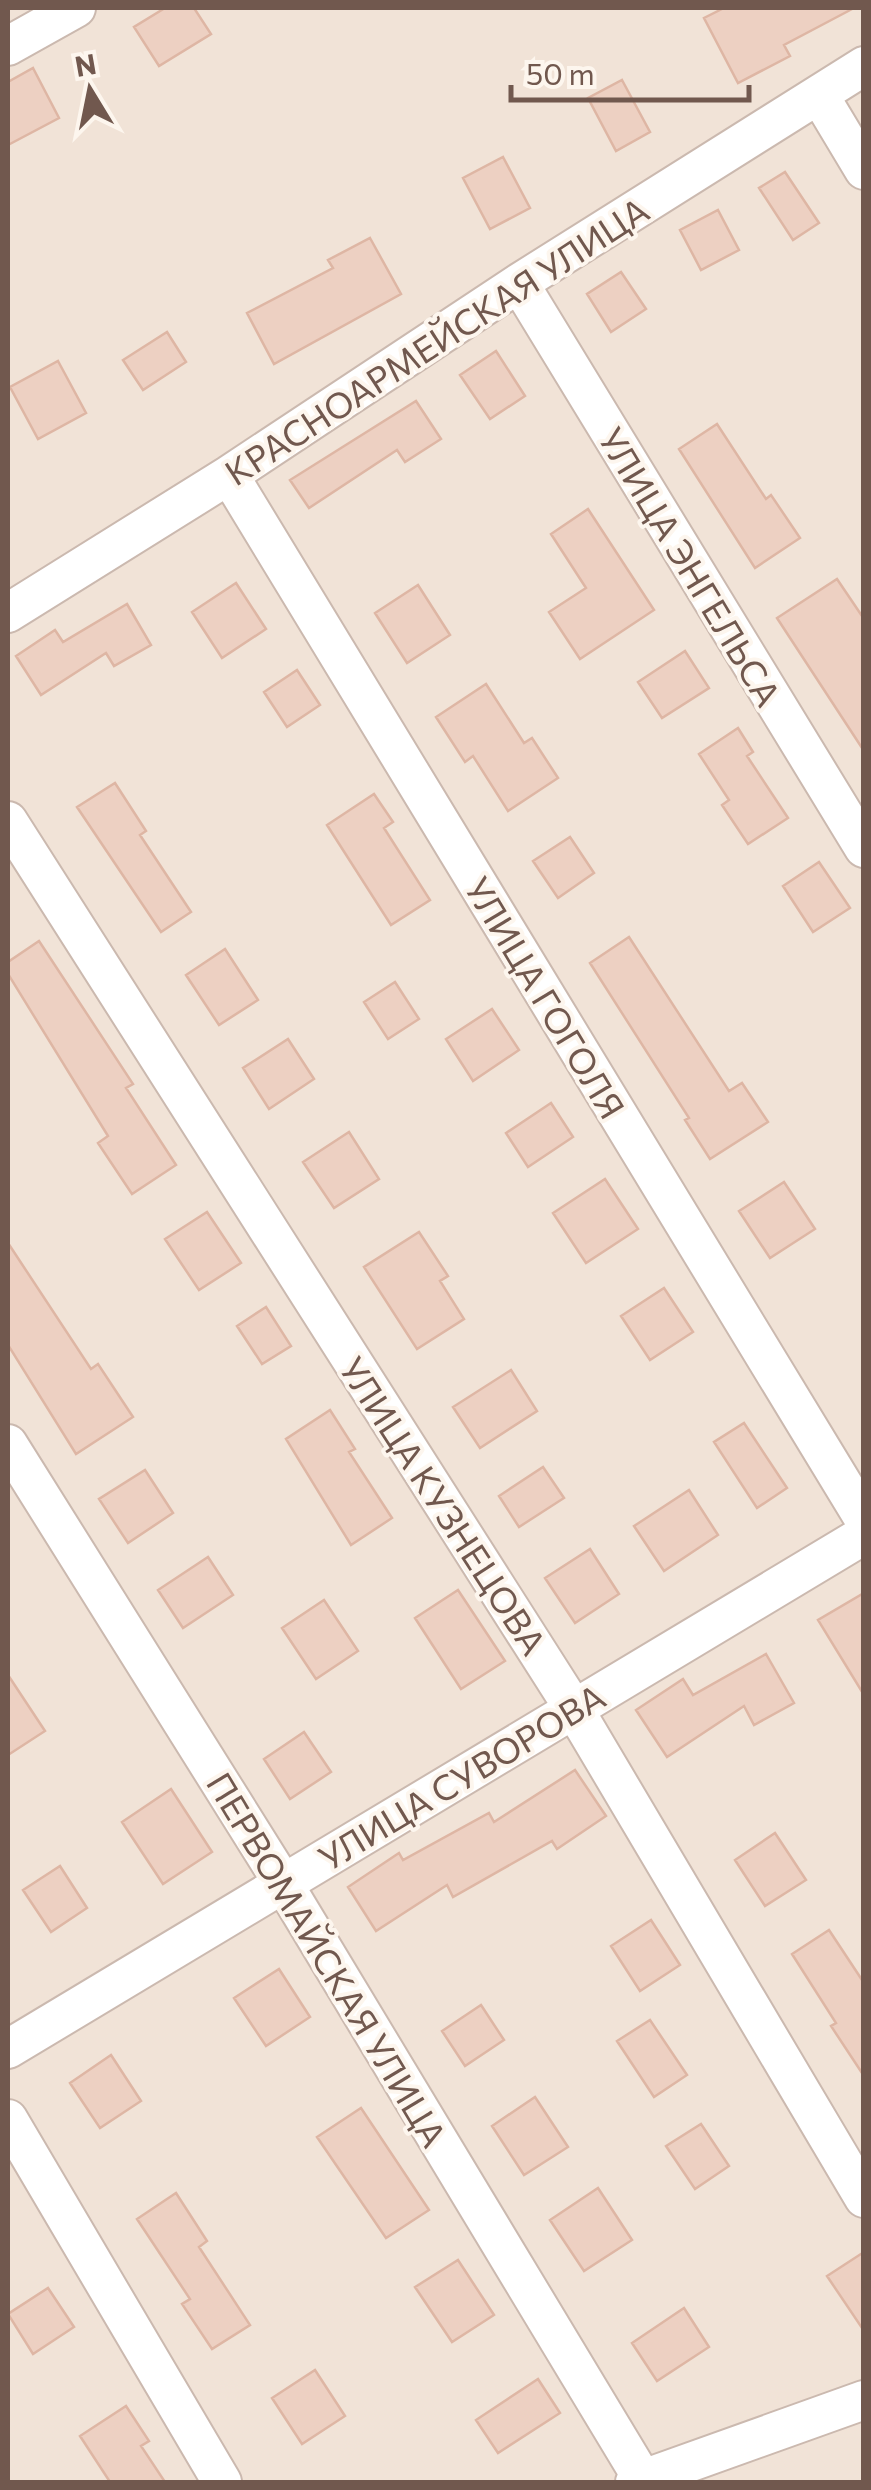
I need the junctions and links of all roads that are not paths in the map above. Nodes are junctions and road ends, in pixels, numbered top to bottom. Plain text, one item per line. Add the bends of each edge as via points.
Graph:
1 (76, 8) edge
2 (8, 46) edge
3 (864, 66) edge
4 (818, 95) junction
5 (864, 170) edge
6 (519, 282) junction
7 (229, 475) junction
8 (8, 612) edge
9 (8, 822) edge
10 (864, 848) edge
11 (8, 1444) edge
12 (864, 1519) edge
13 (864, 1534) edge
14 (574, 1709) junction
15 (283, 1883) junction
16 (8, 2049) edge
17 (8, 2119) edge
18 (864, 2198) edge
19 (864, 2400) edge
20 (638, 2480) edge
21 (222, 2482) edge

1 - 2 street
3 - 4 street, КРАСНОАРМЕЙСКАЯ УЛИЦА
4 - 5 street
4 - 6 street, КРАСНОАРМЕЙСКАЯ УЛИЦА
6 - 7 street, КРАСНОАРМЕЙСКАЯ УЛИЦА
6 - 10 street, УЛИЦА ЭНГЕЛЬСА
7 - 8 street, КРАСНОАРМЕЙСКАЯ УЛИЦА
7 - 12 street, УЛИЦА ГОГОЛЯ
9 - 14 street, УЛИЦА КУЗНЕЦОВА
11 - 15 street, ПЕРВОМАЙСКАЯ УЛИЦА
13 - 14 street, УЛИЦА СУВОРОВА
14 - 15 street, УЛИЦА СУВОРОВА
14 - 18 street, УЛИЦА КУЗНЕЦОВА
15 - 16 street, УЛИЦА СУВОРОВА
15 - 20 street, ПЕРВОМАЙСКАЯ УЛИЦА
17 - 21 street
19 - 20 street

